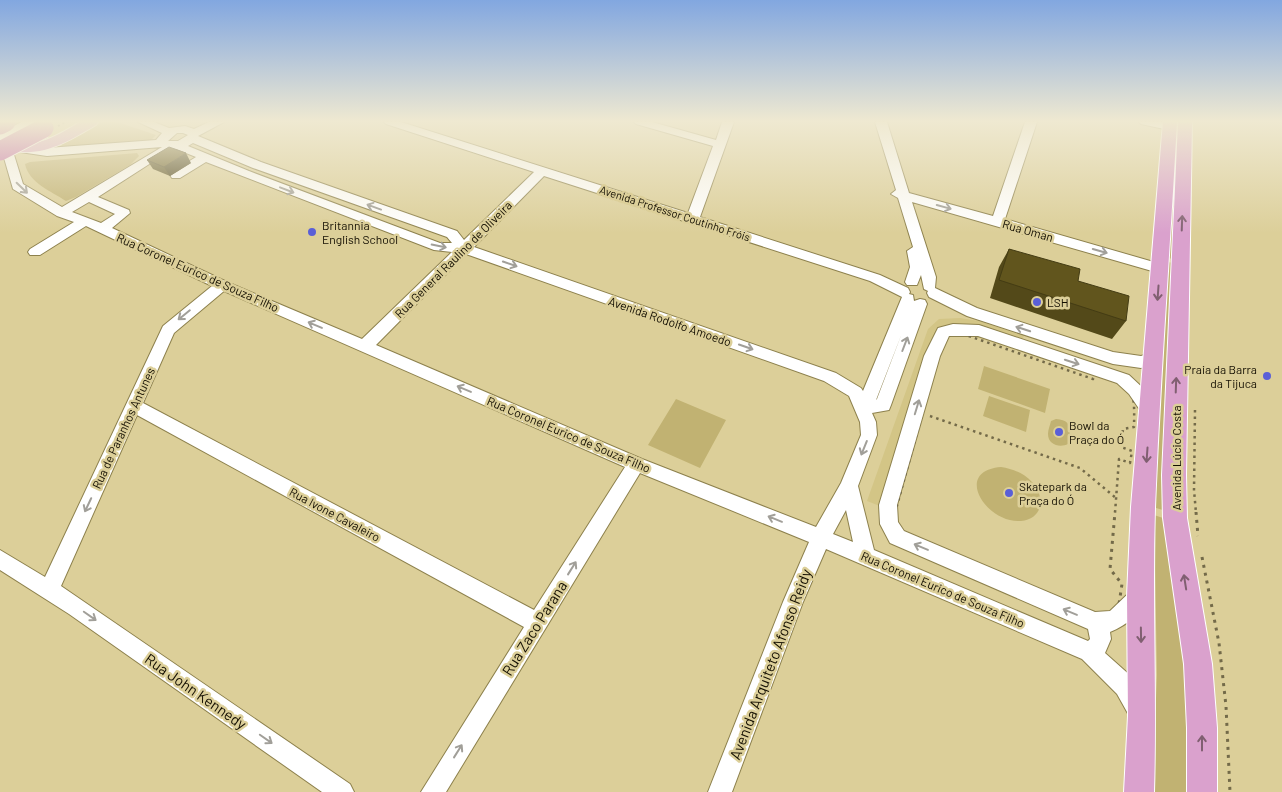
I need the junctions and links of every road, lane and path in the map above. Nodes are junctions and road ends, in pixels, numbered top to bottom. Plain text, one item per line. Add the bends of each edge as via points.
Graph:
1 (7, 159) edge
2 (148, 159) edge
3 (202, 159) edge
4 (209, 159) edge
5 (242, 159) edge
6 (506, 159) edge
7 (716, 159) edge
8 (888, 159) edge
9 (891, 159) edge
10 (1019, 159) edge
11 (1171, 159) edge
12 (1175, 159) edge
13 (257, 166) junction
14 (542, 171) junction
15 (244, 174) junction
16 (176, 176) dead end
17 (901, 195) junction
18 (88, 196) junction
19 (62, 213) junction
20 (693, 218) junction
21 (85, 221) junction
22 (998, 221) junction
23 (102, 229) junction
24 (464, 248) junction
25 (35, 252) dead end
26 (1159, 268) junction
27 (222, 285) junction
28 (931, 290) junction
29 (910, 292) junction
30 (1044, 344) junction
31 (365, 346) junction
32 (1154, 358) junction
33 (1195, 403) dead end
34 (134, 405) junction
35 (864, 408) junction
36 (1150, 411) junction
37 (922, 413) junction
38 (636, 464) junction
39 (849, 486) junction
40 (1116, 498) junction
41 (821, 537) junction
42 (1199, 542) dead end
43 (1200, 551) dead end
44 (866, 556) junction
45 (0, 559) edge
46 (49, 590) junction
47 (1140, 596) junction
48 (1095, 622) junction
49 (537, 623) junction
50 (1089, 652) junction
51 (1142, 716) junction
52 (342, 792) edge
53 (433, 792) edge
54 (720, 792) edge
55 (1139, 792) edge
56 (1202, 792) edge
57 (1230, 792) edge

1 -> 19 street, Rua Coronel Eurico de Souza Filho via 17,186
2 - 18 street
3 - 16 street
4 - 15 street, Avenida Rodolfo Amoedo
5 - 13 street, Avenida Rodolfo Amoedo
6 - 14 street, Avenida Professor Coutinho Fróis
7 - 20 street
8 - 17 street
9 - 17 street
10 - 22 street
11 - 26 main road, Avenida Lúcio Costa
56 -> 12 main road, Avenida Lúcio Costa via 1198,664 1175,518
13 - 15 street
24 -> 13 street, Avenida Rodolfo Amoedo via 452,234
14 - 20 street, Avenida Professor Coutinho Fróis
14 - 24 street, Rua General Raulino de Oliveira
15 -> 24 street, Avenida Rodolfo Amoedo via 439,247
17 -> 22 street, Rua Oman
17 - 28 street
17 - 29 street via 917,266
18 - 19 street
18 - 23 street via 124,213
19 - 21 street, Rua Coronel Eurico de Souza Filho
20 - 29 street, Avenida Professor Coutinho Fróis
21 - 23 street, Rua Coronel Eurico de Souza Filho
21 - 25 street
22 -> 26 street, Rua Oman
23 - 27 street, Rua Coronel Eurico de Souza Filho
24 - 31 street, Rua General Raulino de Oliveira
24 -> 35 street, Avenida Rodolfo Amoedo via 830,377 855,392
26 -> 32 main road, Avenida Lúcio Costa
31 -> 27 street, Rua Coronel Eurico de Souza Filho
27 -> 34 street, Rua de Paranhos Antunes via 168,330
28 - 29 street, Avenida Professor Coutinho Fróis
28 - 29 street via 935,296 930,302
30 -> 28 street
29 - 35 street via 882,405
30 - 32 street via 1141,362
30 -> 36 street via 1132,384
48 -> 30 street via 897,537 889,524 888,505 932,356 943,332 953,329 979,331
38 -> 31 street, Rua Coronel Eurico de Souza Filho
32 - 36 main road, Avenida Lúcio Costa
33 - 42 path via 1194,490
34 -> 46 street, Rua de Paranhos Antunes
34 - 49 street, Rua Ivone Cavaleiro
35 -> 39 street via 869,435
36 -> 47 main road, Avenida Lúcio Costa
37 - 40 path via 1080,468
37 - 40 path via 942,340 955,334 1093,379 1094,373 1126,385 1135,397 1134,426 1123,429 1120,448 1132,451 1130,463 1119,460
37 - 40 path via 892,519 900,533 1093,617 1106,617 1119,604 1122,584 1110,569
41 -> 38 street, Rua Coronel Eurico de Souza Filho
49 -> 38 street, Rua Zaco Parana
39 - 41 street, Avenida Arquiteto Afonso Reidy
39 - 44 street
41 - 44 street, Rua Coronel Eurico de Souza Filho
41 - 54 street, Avenida Arquiteto Afonso Reidy
43 - 57 path via 1219,643
44 - 50 street, Rua Coronel Eurico de Souza Filho
45 - 46 street, Rua John Kennedy
46 -> 52 street, Rua John Kennedy
47 - 48 street via 1117,621
47 -> 51 main road, Avenida Lúcio Costa
48 - 50 street via 1102,638 1096,650
53 -> 49 street, Rua Zaco Parana
50 - 51 street, Rua Coronel Eurico de Souza Filho via 1125,686
51 - 55 main road, Avenida Lúcio Costa

